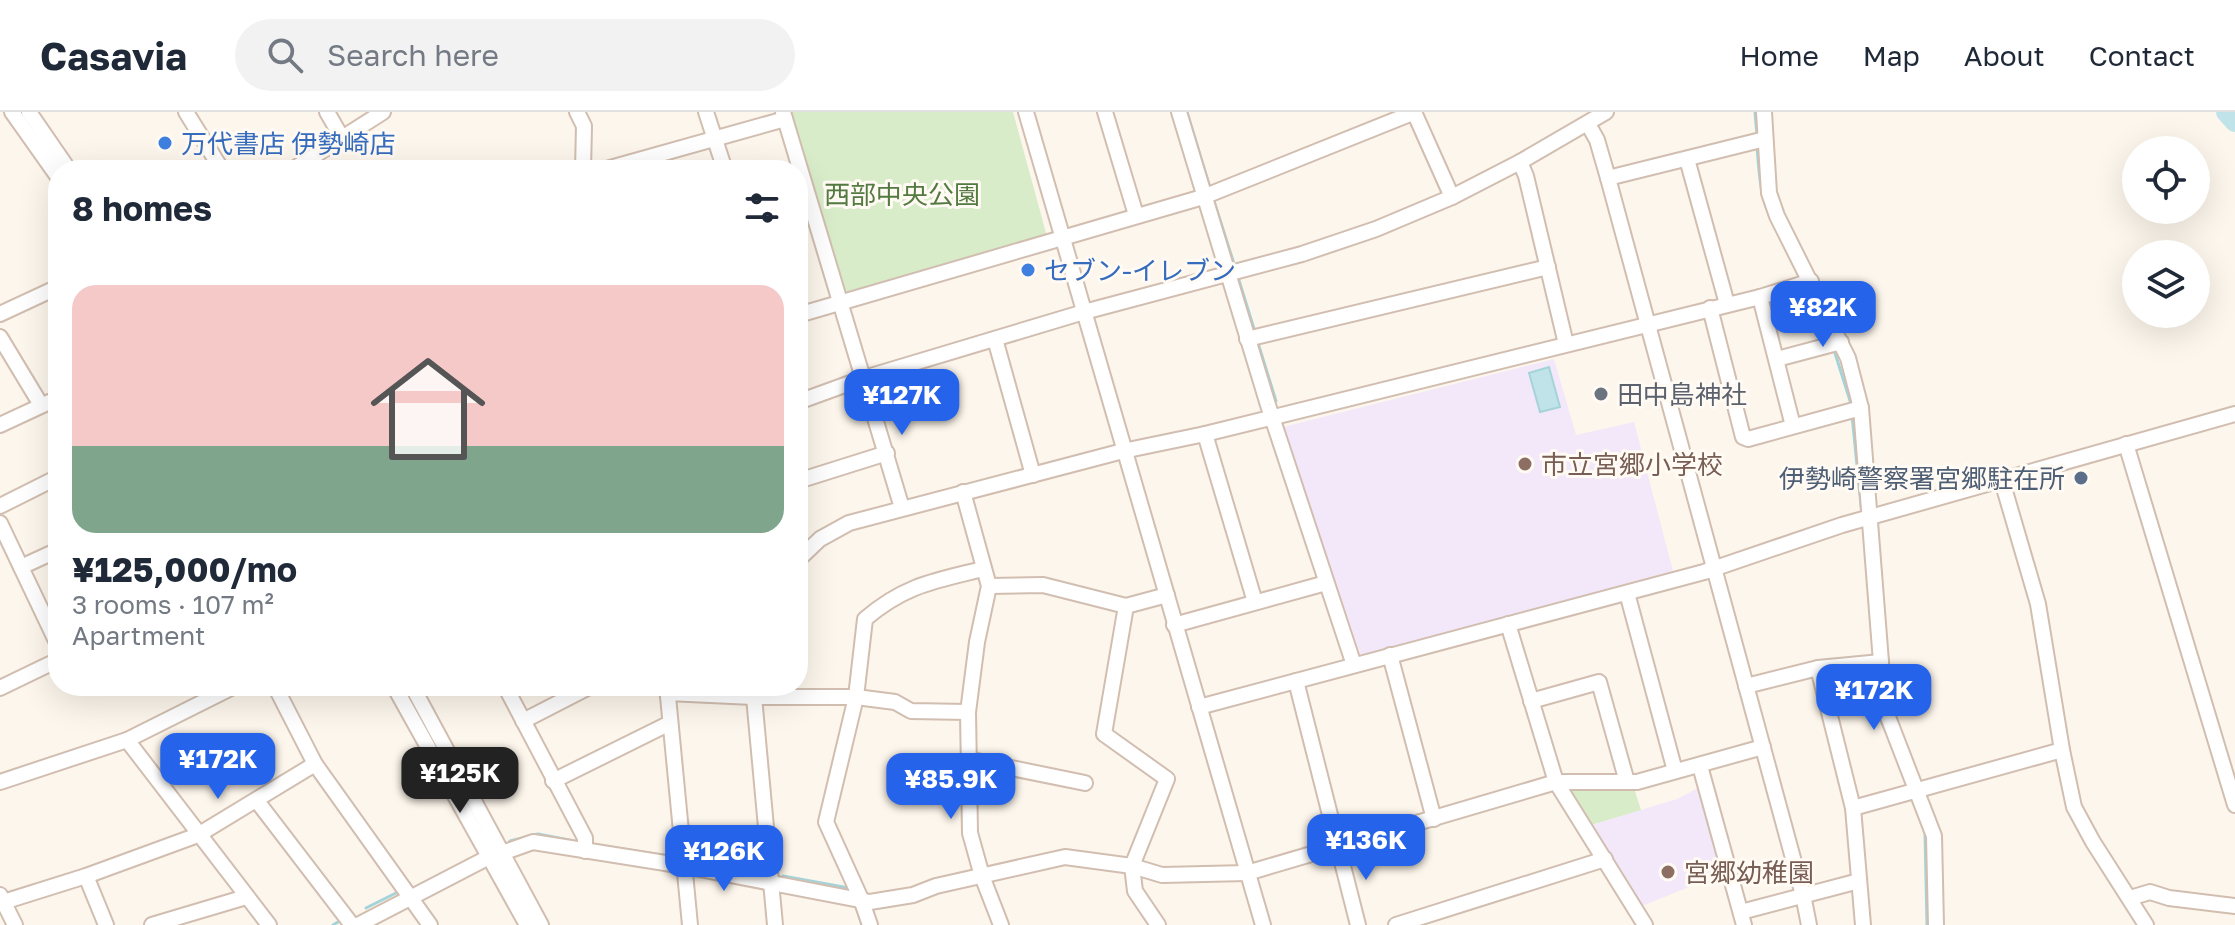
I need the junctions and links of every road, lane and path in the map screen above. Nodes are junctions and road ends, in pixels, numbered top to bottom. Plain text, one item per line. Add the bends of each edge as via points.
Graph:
1 (12, 112) edge
2 (29, 112) edge
3 (186, 112) edge
4 (327, 112) edge
5 (383, 112) edge
6 (577, 112) edge
7 (706, 112) edge
8 (1026, 112) edge
9 (1105, 112) edge
10 (1179, 112) edge
11 (1415, 112) edge
12 (1606, 112) edge
13 (1764, 112) edge
14 (784, 116) edge
15 (1588, 124) junction
16 (342, 138) junction
17 (716, 139) junction
18 (1765, 139) junction
19 (1687, 159) junction
20 (62, 160) edge
21 (216, 160) edge
22 (308, 160) edge
23 (583, 160) edge
24 (651, 160) edge
25 (722, 160) edge
26 (798, 160) edge
27 (1520, 162) junction
28 (48, 163) edge
29 (1608, 178) junction
30 (808, 193) edge
31 (1203, 197) junction
32 (1452, 197) junction
33 (1136, 215) junction
34 (1063, 237) junction
35 (1548, 267) junction
36 (1227, 274) junction
37 (1811, 281) junction
38 (48, 292) edge
39 (1760, 297) junction
40 (842, 302) junction
41 (1727, 304) junction
42 (1710, 308) junction
43 (808, 312) edge
44 (1084, 312) junction
45 (0, 314) edge
46 (1646, 324) junction
47 (0, 337) edge
48 (995, 339) junction
49 (1247, 339) junction
50 (1841, 342) junction
51 (1566, 344) junction
52 (1777, 359) junction
53 (864, 378) junction
54 (808, 398) edge
55 (48, 402) edge
56 (41, 405) junction
57 (1861, 408) junction
58 (2235, 414) edge
59 (1272, 417) junction
60 (0, 425) edge
61 (1793, 426) junction
62 (1205, 434) junction
63 (2126, 444) junction
64 (1123, 451) junction
65 (887, 453) junction
66 (1033, 475) junction
67 (808, 478) edge
68 (2002, 481) junction
69 (48, 482) edge
70 (963, 492) junction
71 (0, 506) edge
72 (902, 508) junction
73 (1870, 517) junction
74 (0, 523) edge
75 (808, 550) edge
76 (48, 555) edge
77 (21, 567) junction
78 (983, 569) junction
79 (1713, 569) junction
80 (1326, 583) junction
81 (989, 586) junction
82 (1627, 593) junction
83 (1167, 595) junction
84 (1255, 602) junction
85 (1126, 606) junction
86 (48, 612) edge
87 (1508, 624) junction
88 (1174, 625) junction
89 (1390, 655) junction
90 (1881, 662) junction
91 (48, 665) edge
92 (1354, 665) junction
93 (1818, 668) junction
94 (1296, 681) junction
95 (1746, 686) junction
96 (0, 688) edge
97 (808, 694) edge
98 (212, 696) edge
99 (280, 696) edge
100 (400, 696) edge
101 (417, 696) edge
102 (510, 696) edge
103 (572, 696) edge
104 (668, 696) edge
105 (753, 696) edge
106 (856, 697) junction
107 (1531, 701) junction
108 (1199, 707) junction
109 (968, 712) junction
110 (523, 721) junction
111 (670, 723) junction
112 (127, 740) junction
113 (1763, 747) junction
114 (2062, 750) junction
115 (967, 759) junction
116 (315, 764) junction
117 (1700, 766) junction
118 (1675, 771) junction
119 (553, 781) junction
120 (0, 782) edge
121 (1556, 782) junction
122 (1627, 782) junction
123 (1085, 783) dead end
124 (1917, 790) junction
125 (257, 801) junction
126 (2235, 805) edge
127 (1853, 808) junction
128 (1434, 819) junction
129 (198, 835) junction
130 (1338, 848) junction
131 (585, 851) junction
132 (496, 855) junction
133 (1605, 859) junction
134 (684, 866) junction
135 (1132, 866) junction
136 (1247, 873) junction
137 (86, 876) junction
138 (982, 876) junction
139 (1859, 881) junction
140 (772, 883) junction
141 (1803, 895) junction
142 (246, 897) junction
143 (409, 898) junction
144 (2130, 898) junction
145 (861, 899) junction
146 (1, 900) edge
147 (2235, 906) edge
148 (1742, 918) edge
149 (15, 925) edge
150 (106, 925) edge
151 (152, 925) edge
152 (269, 925) edge
153 (355, 925) edge
154 (430, 925) edge
155 (527, 925) edge
156 (541, 925) edge
157 (690, 925) edge
158 (775, 925) edge
159 (870, 925) edge
160 (1001, 925) edge
161 (1158, 925) edge
162 (1263, 925) edge
163 (1358, 925) edge
164 (1396, 925) edge
165 (1645, 925) edge
166 (1809, 925) edge
167 (1863, 925) edge
168 (1936, 925) edge
169 (2146, 925) edge

1 - 28 street
2 - 20 street
3 - 21 street
4 - 16 street
5 - 16 street
6 - 23 street via 584,126
7 - 17 street
8 - 34 street
9 - 33 street
10 - 31 street
11 - 31 street
11 - 32 street
12 - 15 street
13 - 18 street
14 - 17 street
14 - 26 street
15 - 27 street
15 - 29 street
16 - 22 street
17 - 24 street
17 - 25 street
18 - 19 street
18 - 37 street via 1769,193
19 - 29 street
19 - 41 street
27 - 32 street
27 - 35 street
29 - 46 street
30 - 40 street
31 - 33 street
31 - 36 street
32 - 36 street via 1302,254
33 - 34 street
34 - 40 street
34 - 44 street
35 - 49 street
35 - 51 street
36 - 44 street
36 - 49 street
37 - 39 street
37 - 50 street
38 - 45 street
39 - 41 street
39 - 52 street
40 - 43 street
40 - 53 street
41 - 42 street
42 - 46 street
42 - 61 street via 1743,437
44 - 48 street
44 - 64 street
46 - 51 street
46 - 79 street
47 - 56 street
48 - 53 street
48 - 66 street
49 - 59 street
50 - 52 street
50 - 57 street
51 - 59 street
52 - 61 street
53 - 54 street
53 - 65 street
55 - 56 street
56 - 60 street
57 - 61 street
57 - 73 street
58 - 63 street
59 - 62 street
59 - 80 street
62 - 64 street
62 - 84 street
63 - 68 street
63 - 126 street
64 - 66 street
64 - 83 street
65 - 67 street
65 - 72 street
66 - 70 street
68 - 73 street
68 - 114 street via 2038,604
69 - 71 street
70 - 72 street
70 - 78 street
72 - 75 street via 849,523
73 - 79 street
73 - 90 street
74 - 77 street
76 - 77 street
77 - 86 street
78 - 81 street
78 - 106 street via 919,584 865,619
79 - 82 street
79 - 95 street
80 - 84 street
80 - 92 street
81 - 85 street via 1043,585
81 - 109 street
82 - 87 street
82 - 118 street
83 - 85 street
83 - 88 street
84 - 88 street
85 - 135 street via 1104,734 1167,779
87 - 89 street
87 - 107 street
88 - 108 street
89 - 92 street
89 - 128 street
90 - 93 street
90 - 124 street via 1886,710
91 - 96 street
92 - 94 street
93 - 95 street
93 - 127 street
94 - 108 street
94 - 130 street
95 - 113 street
97 - 106 street
98 - 112 street
99 - 116 street
100 - 132 street
101 - 132 street
102 - 110 street
103 - 110 street
104 - 111 street
105 - 140 street
106 - 109 street via 895,702 911,711
106 - 145 street via 826,822
107 - 121 street
107 - 122 street via 1599,682
108 - 136 street
109 - 115 street
110 - 119 street
111 - 119 street
111 - 134 street
112 - 120 street
112 - 129 street
113 - 117 street
113 - 141 street
114 - 124 street
114 - 144 street via 2074,807
115 - 123 street
115 - 138 street via 970,833
116 - 125 street
116 - 143 street
117 - 118 street
117 - 148 street
118 - 122 street
119 - 131 street via 585,838
121 - 122 street
121 - 128 street
121 - 133 street
124 - 127 street
124 - 168 street via 1934,836
125 - 129 street
125 - 153 street
127 - 139 street
128 - 130 street
129 - 137 street
129 - 142 street
130 - 136 street
130 - 163 street
131 - 132 street via 533,842
131 - 134 street
132 - 143 street
132 - 155 street
132 - 156 street
133 - 164 street
133 - 165 street
134 - 140 street
134 - 157 street
135 - 136 street via 1162,875
135 - 138 street via 1065,857
135 - 161 street via 1135,891
136 - 162 street
137 - 146 street
137 - 150 street
138 - 145 street via 913,895
138 - 160 street
139 - 141 street
139 - 167 street
140 - 145 street
140 - 158 street
141 - 148 street
141 - 166 street
142 - 151 street
142 - 152 street
143 - 153 street
143 - 154 street
144 - 147 street via 2150,892
144 - 169 street
145 - 159 street
146 - 149 street

